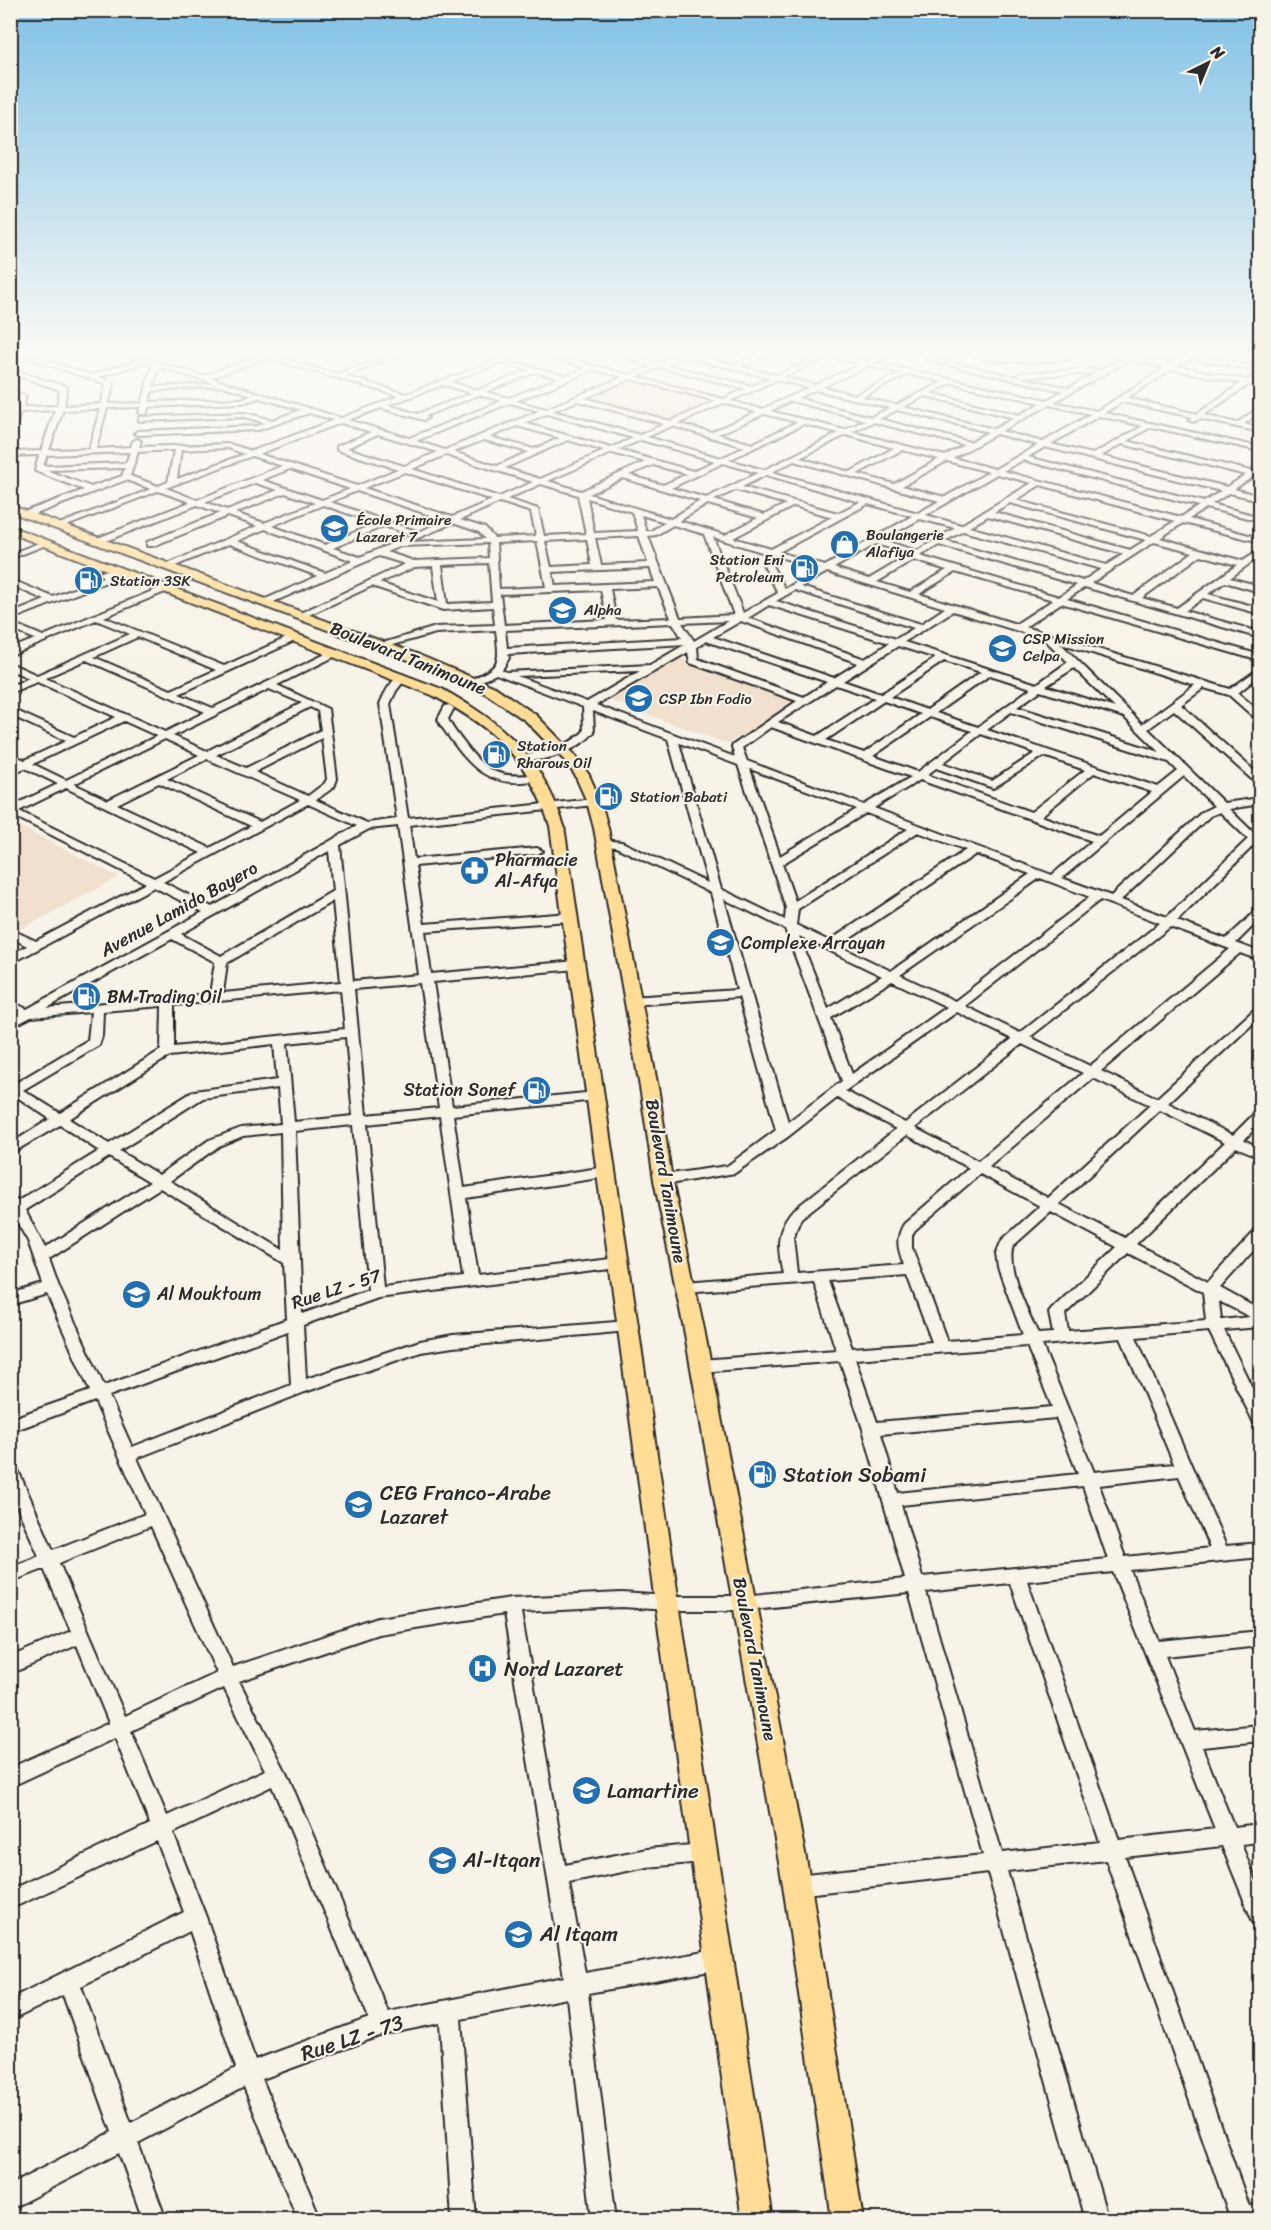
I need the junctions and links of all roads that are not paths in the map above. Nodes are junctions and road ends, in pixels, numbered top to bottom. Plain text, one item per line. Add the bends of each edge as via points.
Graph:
1 (41, 459) edge
2 (131, 459) edge
3 (176, 459) edge
4 (236, 459) edge
5 (270, 459) edge
6 (374, 459) edge
7 (429, 459) edge
8 (469, 459) edge
9 (519, 459) edge
10 (590, 459) edge
11 (642, 459) edge
12 (720, 459) edge
13 (794, 459) joint
14 (879, 459) edge
15 (946, 459) joint
16 (1017, 459) edge
17 (1029, 459) edge
18 (1102, 459) edge
19 (1198, 459) edge
20 (723, 460) junction
21 (652, 462) junction
22 (130, 465) junction
23 (290, 466) junction
24 (1134, 467) junction
25 (498, 468) junction
26 (38, 469) junction
27 (405, 469) junction
28 (764, 472) junction
29 (995, 472) junction
30 (1256, 472) edge
31 (694, 474) junction
32 (851, 474) junction
33 (623, 476) junction
34 (126, 477) junction
35 (255, 480) junction
36 (1112, 480) junction
37 (540, 481) junction
38 (1242, 481) junction
39 (172, 483) junction
40 (1038, 483) junction
41 (1260, 483) edge
42 (896, 486) junction
43 (735, 487) junction
44 (358, 488) junction
45 (664, 488) junction
46 (157, 489) junction
47 (91, 490) junction
48 (285, 490) junction
49 (1227, 490) junction
50 (582, 494) junction
51 (1088, 496) junction
52 (1260, 498) edge
53 (500, 499) junction
54 (946, 500) junction
55 (1008, 500) junction
56 (707, 501) junction
57 (867, 501) junction
58 (196, 502) junction
59 (323, 502) junction
60 (794, 503) junction
61 (1204, 504) junction
62 (636, 510) junction
63 (19, 511) edge
64 (226, 513) junction
65 (987, 513) junction
66 (919, 515) junction
67 (839, 516) junction
68 (765, 518) junction
69 (455, 519) junction
70 (1181, 519) junction
71 (1260, 519) edge
72 (672, 521) junction
73 (384, 523) junction
74 (58, 526) junction
75 (265, 526) junction
76 (961, 528) junction
77 (10, 529) edge
78 (707, 532) junction
79 (420, 535) junction
80 (641, 535) junction
81 (593, 537) junction
82 (726, 538) junction
83 (540, 539) junction
84 (1152, 539) junction
85 (1260, 540) edge
86 (98, 541) junction
87 (230, 541) junction
88 (492, 541) junction
89 (875, 541) junction
90 (938, 542) junction
91 (48, 543) junction
92 (150, 544) dead end
93 (396, 546) junction
94 (326, 548) junction
95 (1200, 551) junction
96 (772, 552) junction
97 (1260, 552) edge
98 (379, 553) junction
99 (1130, 553) junction
100 (916, 555) junction
101 (10, 557) edge
102 (493, 560) junction
103 (362, 561) junction
104 (437, 563) junction
105 (412, 564) junction
106 (1245, 564) junction
107 (654, 565) junction
108 (167, 566) junction
109 (597, 567) junction
110 (826, 568) junction
111 (1106, 568) junction
112 (954, 569) junction
113 (118, 570) junction
114 (546, 570) junction
115 (326, 576) junction
116 (1224, 579) junction
117 (870, 582) junction
118 (12, 583) edge
119 (372, 583) junction
120 (1084, 583) junction
121 (662, 584) junction
122 (604, 587) junction
123 (167, 588) junction
124 (793, 588) junction
125 (1260, 589) edge
126 (551, 590) junction
127 (495, 592) junction
128 (783, 593) junction
129 (912, 595) junction
130 (1203, 595) junction
131 (1136, 598) junction
132 (1061, 599) junction
133 (53, 600) junction
134 (768, 602) junction
135 (264, 603) junction
136 (496, 604) junction
137 (443, 607) junction
138 (953, 608) junction
139 (1179, 611) junction
140 (1260, 611) edge
141 (299, 616) junction
142 (10, 617) edge
143 (96, 617) junction
144 (740, 618) junction
145 (676, 620) junction
146 (612, 622) junction
147 (10, 626) edge
148 (499, 627) junction
149 (922, 627) junction
150 (1018, 627) junction
151 (138, 634) junction
152 (1046, 636) junction
153 (296, 637) junction
154 (1247, 637) edge
155 (706, 638) junction
156 (43, 639) junction
157 (690, 643) junction
158 (897, 643) junction
159 (381, 645) junction
160 (502, 651) junction
161 (337, 652) junction
162 (10, 653) edge
163 (86, 657) junction
164 (942, 658) junction
165 (1260, 658) edge
166 (867, 663) junction
167 (1074, 663) junction
168 (10, 666) edge
169 (652, 668) junction
170 (225, 670) junction
171 (1260, 671) edge
172 (988, 672) junction
173 (402, 677) junction
174 (484, 677) junction
175 (37, 678) junction
176 (1248, 681) junction
177 (837, 682) junction
178 (1203, 684) junction
179 (269, 685) junction
180 (1260, 685) edge
181 (1037, 688) junction
182 (10, 690) edge
183 (1232, 693) junction
184 (171, 694) junction
185 (882, 698) junction
186 (806, 701) junction
187 (311, 703) junction
188 (588, 705) junction
189 (1175, 705) junction
190 (449, 708) dead end
191 (1010, 708) junction
192 (10, 711) edge
193 (213, 712) junction
194 (928, 713) junction
195 (1127, 715) junction
196 (124, 717) junction
197 (1260, 717) edge
198 (770, 723) junction
199 (1142, 729) junction
200 (979, 730) junction
201 (325, 732) junction
202 (165, 735) junction
203 (673, 739) junction
204 (73, 740) junction
205 (819, 740) junction
206 (563, 750) junction
207 (1043, 752) junction
208 (208, 754) junction
209 (10, 757) edge
210 (865, 757) junction
211 (526, 758) junction
212 (1173, 760) junction
213 (741, 763) junction
214 (23, 764) junction
215 (935, 764) junction
216 (1093, 769) junction
217 (10, 771) edge
218 (1184, 771) junction
219 (247, 772) junction
220 (920, 776) junction
221 (537, 777) junction
222 (159, 779) junction
223 (1260, 781) edge
224 (65, 783) junction
225 (1158, 791) junction
226 (310, 800) junction
227 (1260, 801) edge
228 (594, 802) junction
229 (108, 804) junction
230 (551, 806) junction
231 (1221, 807) junction
232 (864, 808) junction
233 (11, 810) edge
234 (1032, 817) junction
235 (402, 821) junction
236 (260, 826) junction
237 (366, 826) junction
238 (917, 828) junction
239 (1099, 840) junction
240 (603, 843) junction
241 (1257, 843) edge
242 (334, 845) junction
243 (976, 849) junction
244 (537, 851) dead end
245 (211, 853) junction
246 (777, 862) junction
247 (410, 863) junction
248 (1039, 873) junction
249 (1055, 878) junction
250 (154, 883) junction
251 (716, 891) junction
252 (340, 892) junction
253 (1100, 896) junction
254 (1114, 900) junction
255 (792, 908) junction
256 (212, 911) junction
257 (1260, 913) edge
258 (570, 918) junction
259 (1169, 922) junction
260 (790, 927) junction
261 (420, 928) junction
262 (10, 932) edge
263 (172, 934) junction
264 (1234, 945) junction
265 (36, 946) junction
266 (830, 946) junction
267 (1260, 956) edge
268 (10, 960) edge
269 (221, 961) junction
270 (577, 965) junction
271 (891, 976) junction
272 (427, 977) junction
273 (347, 984) junction
274 (744, 993) junction
275 (216, 997) junction
276 (631, 1000) junction
277 (168, 1001) junction
278 (10, 1005) edge
279 (956, 1007) junction
280 (98, 1009) junction
281 (1260, 1011) edge
282 (26, 1014) junction
283 (824, 1017) junction
284 (10, 1024) edge
285 (352, 1032) junction
286 (1023, 1039) junction
287 (280, 1040) junction
288 (167, 1052) junction
289 (1092, 1072) junction
290 (849, 1082) junction
291 (283, 1083) junction
292 (12, 1089) edge
293 (836, 1092) junction
294 (596, 1096) junction
295 (1159, 1104) junction
296 (445, 1112) junction
297 (1260, 1116) edge
298 (60, 1119) junction
299 (362, 1121) junction
300 (288, 1129) junction
301 (907, 1130) junction
302 (784, 1133) junction
303 (1234, 1141) junction
304 (10, 1150) edge
305 (108, 1150) junction
306 (1260, 1153) edge
307 (979, 1167) junction
308 (606, 1172) junction
309 (663, 1180) junction
310 (159, 1182) junction
311 (458, 1194) junction
312 (14, 1204) edge
313 (1050, 1205) junction
314 (1260, 1234) edge
315 (1126, 1245) junction
316 (41, 1257) junction
317 (291, 1261) junction
318 (618, 1263) junction
319 (913, 1269) junction
320 (819, 1275) junction
321 (791, 1278) junction
322 (471, 1280) junction
323 (51, 1287) junction
324 (685, 1287) junction
325 (1210, 1289) junction
326 (376, 1293) junction
327 (10, 1300) edge
328 (1260, 1316) edge
329 (1260, 1322) edge
330 (294, 1323) junction
331 (628, 1326) junction
332 (1214, 1326) junction
333 (1126, 1333) junction
334 (1062, 1338) junction
335 (1033, 1340) junction
336 (941, 1347) junction
337 (844, 1355) junction
338 (700, 1366) junction
339 (299, 1388) junction
340 (100, 1394) junction
341 (1061, 1412) junction
342 (1260, 1419) edge
343 (10, 1426) edge
344 (871, 1429) junction
345 (128, 1455) junction
346 (1185, 1469) junction
347 (10, 1470) edge
348 (1089, 1480) junction
349 (890, 1500) junction
350 (155, 1517) junction
351 (1260, 1550) edge
352 (1221, 1554) junction
353 (48, 1560) junction
354 (1119, 1565) junction
355 (10, 1575) edge
356 (1016, 1575) junction
357 (917, 1586) junction
358 (667, 1603) junction
359 (744, 1604) junction
360 (512, 1605) junction
361 (81, 1635) junction
362 (1260, 1638) edge
363 (1153, 1649) junction
364 (10, 1666) edge
365 (228, 1677) junction
366 (121, 1728) junction
367 (1260, 1733) edge
368 (1190, 1740) junction
369 (277, 1774) junction
370 (10, 1778) edge
371 (162, 1829) junction
372 (1260, 1833) edge
373 (1229, 1837) junction
374 (1111, 1850) junction
375 (704, 1852) junction
376 (995, 1863) junction
377 (557, 1876) junction
378 (797, 1885) junction
379 (10, 1900) edge
380 (1260, 1916) edge
381 (196, 1917) junction
382 (721, 1959) junction
383 (69, 1982) junction
384 (576, 1985) junction
385 (450, 2010) junction
386 (10, 2011) edge
387 (382, 2024) junction
388 (249, 2073) junction
389 (126, 2136) junction
390 (10, 2198) edge
391 (1246, 2218) edge
392 (155, 2220) edge
393 (310, 2220) edge
394 (464, 2220) edge
395 (604, 2220) edge
396 (758, 2220) edge
397 (848, 2220) edge
398 (1097, 2220) edge

1 - 26 street
2 - 22 street
3 - 39 street
4 - 39 street
5 - 23 street
6 - 27 street
7 - 27 street
8 - 25 street
9 - 25 street
10 - 37 street
11 - 21 street
12 - 20 street
13 - 28 street
13 - 32 street
14 - 32 street
15 - 29 street
15 - 42 street
16 - 29 street
17 - 36 street
18 - 24 street
19 - 30 street
20 - 28 street
20 - 31 street
21 - 31 street
21 - 33 street
22 - 26 street
22 - 34 street
23 - 35 street
23 - 44 street
24 - 36 street
24 - 49 street
25 - 37 street
26 - 47 street
27 - 44 street
27 - 53 street
28 - 43 street
28 - 57 street
29 - 40 street
29 - 54 street
30 - 38 street
31 - 45 street
32 - 42 street
33 - 45 street
33 - 50 street
34 - 46 street
34 - 47 street
35 - 48 street
35 - 58 street
36 - 51 street
36 - 61 street
37 - 50 street
37 - 53 street
38 - 41 street
38 - 49 street
39 - 46 street
40 - 51 street
40 - 55 street
42 - 54 street
43 - 56 street
43 - 60 street
44 - 59 street
44 - 69 street
45 - 56 street
46 - 58 street
46 - 74 street
47 - 63 street
48 - 59 street
48 - 64 street
49 - 52 street
49 - 61 street
50 - 62 street
50 - 81 street
51 - 70 street
53 - 69 street
53 - 83 street via 535,511
54 - 66 street
55 - 65 street
55 - 84 street
56 - 68 street
56 - 72 street
57 - 66 street
57 - 67 street
58 - 64 street
58 - 86 street
59 - 73 street
59 - 75 street
60 - 67 street
60 - 68 street
61 - 70 street
61 - 71 street
62 - 72 street
62 - 80 street
63 - 74 main road, Boulevard Tanimoune
64 - 75 street
64 - 92 street
65 - 76 street
65 - 99 street
66 - 76 street
66 - 89 street
67 - 96 street
68 - 82 street
69 - 79 street
69 - 88 street via 482,530
70 - 84 street
70 - 85 street
72 - 78 street
72 - 80 street via 653,533
73 - 79 street
73 - 94 street
74 - 86 main road, Boulevard Tanimoune
75 - 87 street
75 - 94 street
76 - 90 street
76 - 111 street
77 - 91 main road, Boulevard Tanimoune
78 - 82 street
78 - 144 street
79 - 93 street
80 - 81 street
80 - 107 street
81 - 83 street
81 - 109 street
82 - 96 street
83 - 88 street
83 - 114 street
84 - 95 street
84 - 99 street
86 - 108 main road, Boulevard Tanimoune
87 - 108 street
87 - 115 street
88 - 93 street
88 - 102 street
89 - 100 street
89 - 110 street
90 - 100 street
90 - 120 street
91 - 101 street
91 - 113 main road, Boulevard Tanimoune
93 - 98 street
94 - 103 street
95 - 106 street
95 - 131 street
96 - 110 street
96 - 128 street via 765,558
97 - 106 street
98 - 103 street
98 - 105 street
99 - 111 street
100 - 112 street
100 - 117 street
102 - 104 street
102 - 127 street
103 - 115 street
104 - 105 street
104 - 137 street
105 - 119 street
106 - 116 street
107 - 109 street
107 - 121 street
108 - 135 main road, Boulevard Tanimoune
109 - 114 street
110 - 117 street
110 - 124 street
111 - 120 street
112 - 129 street
112 - 132 street
113 - 123 main road, Boulevard Tanimoune
113 - 133 street via 104,574 106,579
114 - 126 street
115 - 135 street
116 - 125 street
116 - 130 street
117 - 129 street
118 - 133 street
119 - 137 street
119 - 141 street
120 - 131 street
120 - 132 street
121 - 122 street
121 - 145 street
122 - 126 street
122 - 146 street
123 - 143 street
123 - 153 main road, Boulevard Tanimoune
124 - 128 street
124 - 149 street
126 - 127 street
127 - 136 street
128 - 134 street
129 - 138 street
130 - 139 street
130 - 140 street
131 - 139 street
132 - 150 street
132 - 154 street
133 - 142 street
134 - 144 street
134 - 158 street
135 - 141 main road, Boulevard Tanimoune
136 - 137 street
136 - 148 street
138 - 149 street
138 - 150 street
139 - 154 street
141 - 159 main road, Boulevard Tanimoune
143 - 151 street
143 - 156 street
144 - 145 street
144 - 155 street
144 - 166 street
145 - 146 street
145 - 157 street
146 - 148 street
147 - 156 street
148 - 159 street via 436,630
148 - 160 street
149 - 158 street
150 - 152 street
151 - 163 street
151 - 170 street
152 - 167 street
152 - 178 street
153 - 161 main road, Boulevard Tanimoune
153 - 170 street
154 - 165 street
155 - 157 street
155 - 177 street
156 - 162 street
157 - 160 street
157 - 169 street
157 - 186 street via 698,664
158 - 164 street
158 - 166 street
159 - 174 main road, Boulevard Tanimoune
160 - 174 street via 504,661
161 - 173 main road, Boulevard Tanimoune
161 - 179 street
163 - 175 street
163 - 184 street
164 - 172 street
164 - 185 street
166 - 177 street
167 - 181 street
167 - 195 street
168 - 175 street
169 - 174 street
169 - 188 street
170 - 184 street
171 - 176 street
172 - 181 street
172 - 194 street
173 - 211 main road, Boulevard Tanimoune via 474,712
173 - 235 street via 385,704
174 - 188 street
174 - 206 main road, Boulevard Tanimoune
175 - 182 street
175 - 196 street
176 - 180 street
176 - 183 street
177 - 185 street
177 - 186 street
178 - 183 street
178 - 189 street
179 - 187 street
179 - 193 street
181 - 191 street
181 - 195 street
183 - 197 street
184 - 193 street
185 - 194 street
185 - 205 street
186 - 198 street
187 - 201 street via 323,709
187 - 208 street
188 - 203 street
188 - 206 street via 589,732 577,745
189 - 199 street
189 - 223 street
190 - 221 street via 443,719 445,724 482,771 499,779 520,781
191 - 200 street
191 - 212 street
192 - 204 street
193 - 202 street
194 - 200 street
194 - 210 street
195 - 199 street
196 - 202 street
196 - 204 street
198 - 205 street
198 - 213 street via 737,747
199 - 212 street
200 - 207 street
200 - 215 street
201 - 219 street
201 - 226 street via 332,779
202 - 208 street
202 - 224 street
203 - 213 street
203 - 251 street
204 - 214 street
205 - 210 street
206 - 211 street
206 - 228 main road, Boulevard Tanimoune via 582,775
207 - 215 street via 996,784
207 - 216 street
208 - 219 street
208 - 222 street
209 - 214 street
210 - 220 street
211 - 221 main road, Boulevard Tanimoune
212 - 218 street
213 - 232 street
213 - 246 street
214 - 217 street
214 - 224 street
215 - 220 street
216 - 225 street
216 - 234 street
218 - 225 street
218 - 231 street
219 - 226 street
220 - 232 street
220 - 234 street
221 - 230 main road, Boulevard Tanimoune
222 - 229 street
222 - 236 street
224 - 229 street
224 - 233 street
225 - 239 street
226 - 236 street
226 - 237 street
227 - 231 street
228 - 230 street
228 - 240 main road, Boulevard Tanimoune
229 - 245 street
230 - 235 street
230 - 258 main road, Boulevard Tanimoune
231 - 241 street
231 - 254 street via 1206,814
232 - 238 street
232 - 246 street
233 - 250 street
234 - 239 street
235 - 237 street
235 - 247 street
236 - 245 street
237 - 242 street, Avenue Lamido Bayero
238 - 243 street
238 - 255 street
239 - 249 street
240 - 251 street via 618,844
240 - 276 main road, Boulevard Tanimoune
241 - 259 street
242 - 252 street
242 - 256 street, Avenue Lamido Bayero
243 - 248 street
243 - 266 street
244 - 247 street
245 - 250 street
246 - 255 street
247 - 261 street
248 - 249 street
248 - 271 street
249 - 253 street
250 - 256 street
250 - 265 street
251 - 260 street
251 - 274 street
252 - 269 street
252 - 273 street
253 - 254 street
253 - 279 street
254 - 259 street
255 - 260 street
256 - 263 street, Avenue Lamido Bayero
257 - 264 street
258 - 261 street
258 - 270 main road, Boulevard Tanimoune
259 - 264 street
259 - 286 street
260 - 266 street
260 - 283 street
261 - 272 street
262 - 265 street
263 - 269 street
263 - 282 street, Avenue Lamido Bayero
264 - 267 street
264 - 289 street
265 - 268 street
266 - 271 street
269 - 275 street
270 - 272 street
270 - 294 main road, Boulevard Tanimoune
271 - 279 street
271 - 283 street
272 - 273 street
272 - 296 street
273 - 275 street
273 - 285 street
274 - 276 street
274 - 302 street
275 - 277 street
276 - 309 main road, Boulevard Tanimoune
277 - 280 street
277 - 288 street
278 - 282 street
279 - 286 street
279 - 290 street
280 - 282 street
280 - 292 street via 94,1042
281 - 295 street
282 - 284 street, Avenue Lamido Bayero
283 - 290 street
285 - 287 street
285 - 299 street
286 - 289 street
286 - 301 street
287 - 288 street
287 - 291 street
288 - 298 street
289 - 295 street
289 - 307 street
290 - 293 street
291 - 300 street
291 - 305 street via 199,1094
292 - 298 street
293 - 301 street
293 - 302 street
294 - 296 street
294 - 308 main road, Boulevard Tanimoune
295 - 303 street
295 - 313 street
296 - 299 street
296 - 311 street
297 - 303 street
298 - 304 street
298 - 305 street
299 - 300 street
299 - 326 street
300 - 310 street via 225,1137
300 - 317 street
301 - 307 street
301 - 321 street via 789,1223 784,1233
302 - 309 street via 730,1170
303 - 306 street
303 - 315 street
305 - 310 street
305 - 312 street
307 - 313 street
307 - 319 street via 906,1230 905,1248
308 - 311 street
308 - 318 main road, Boulevard Tanimoune
309 - 324 main road, Boulevard Tanimoune
310 - 316 street
310 - 317 street
311 - 322 street
312 - 316 street
313 - 315 street
313 - 335 street via 1006,1244 1003,1254
314 - 325 street
315 - 325 street
315 - 334 street via 1057,1313
316 - 323 street
317 - 330 street
318 - 322 street, Rue LZ - 57
318 - 331 main road, Boulevard Tanimoune
319 - 320 street
319 - 336 street
320 - 321 street
320 - 337 street
321 - 324 street
322 - 326 street, Rue LZ - 57
323 - 327 street
323 - 340 street
324 - 338 main road, Boulevard Tanimoune
325 - 328 street
325 - 332 street
326 - 330 street, Rue LZ - 57
329 - 332 street
330 - 339 street
330 - 340 street, Rue LZ - 57
331 - 339 street via 435,1343
331 - 358 main road, Boulevard Tanimoune
332 - 333 street
332 - 342 street
333 - 334 street
333 - 346 street
334 - 335 street
335 - 336 street
335 - 341 street
336 - 337 street
337 - 338 street
337 - 344 street
338 - 359 main road, Boulevard Tanimoune
339 - 345 street
340 - 343 street, Rue LZ - 57
340 - 345 street
341 - 344 street
341 - 348 street
344 - 349 street
345 - 350 street
346 - 348 street
346 - 352 street
347 - 353 street
348 - 349 street
348 - 354 street
349 - 357 street
350 - 353 street
350 - 365 street
351 - 352 street
352 - 354 street
353 - 355 street
353 - 361 street
354 - 356 street
354 - 363 street
356 - 357 street
356 - 374 street
357 - 359 street
357 - 376 street
358 - 359 street
358 - 360 street via 622,1600
358 - 375 main road, Boulevard Tanimoune
359 - 378 main road, Boulevard Tanimoune
360 - 365 street via 378,1626
360 - 377 street
361 - 364 street
361 - 366 street
362 - 363 street
363 - 368 street
365 - 366 street
365 - 369 street
366 - 370 street
366 - 371 street
367 - 368 street
368 - 373 street
369 - 371 street
369 - 387 street
371 - 379 street
371 - 381 street
372 - 373 street
373 - 374 street
373 - 380 street
374 - 376 street
374 - 391 street
375 - 377 street via 647,1858
375 - 382 main road, Boulevard Tanimoune
376 - 378 street
376 - 398 street
377 - 384 street
378 - 397 main road, Boulevard Tanimoune
381 - 383 street
381 - 388 street
382 - 384 street, Rue LZ - 73
382 - 396 main road, Boulevard Tanimoune
383 - 386 street
383 - 389 street
384 - 385 street, Rue LZ - 73
384 - 395 street
385 - 387 street, Rue LZ - 73
385 - 394 street
387 - 388 street, Rue LZ - 73
388 - 389 street, Rue LZ - 73
388 - 393 street
389 - 390 street, Rue LZ - 73
389 - 392 street

